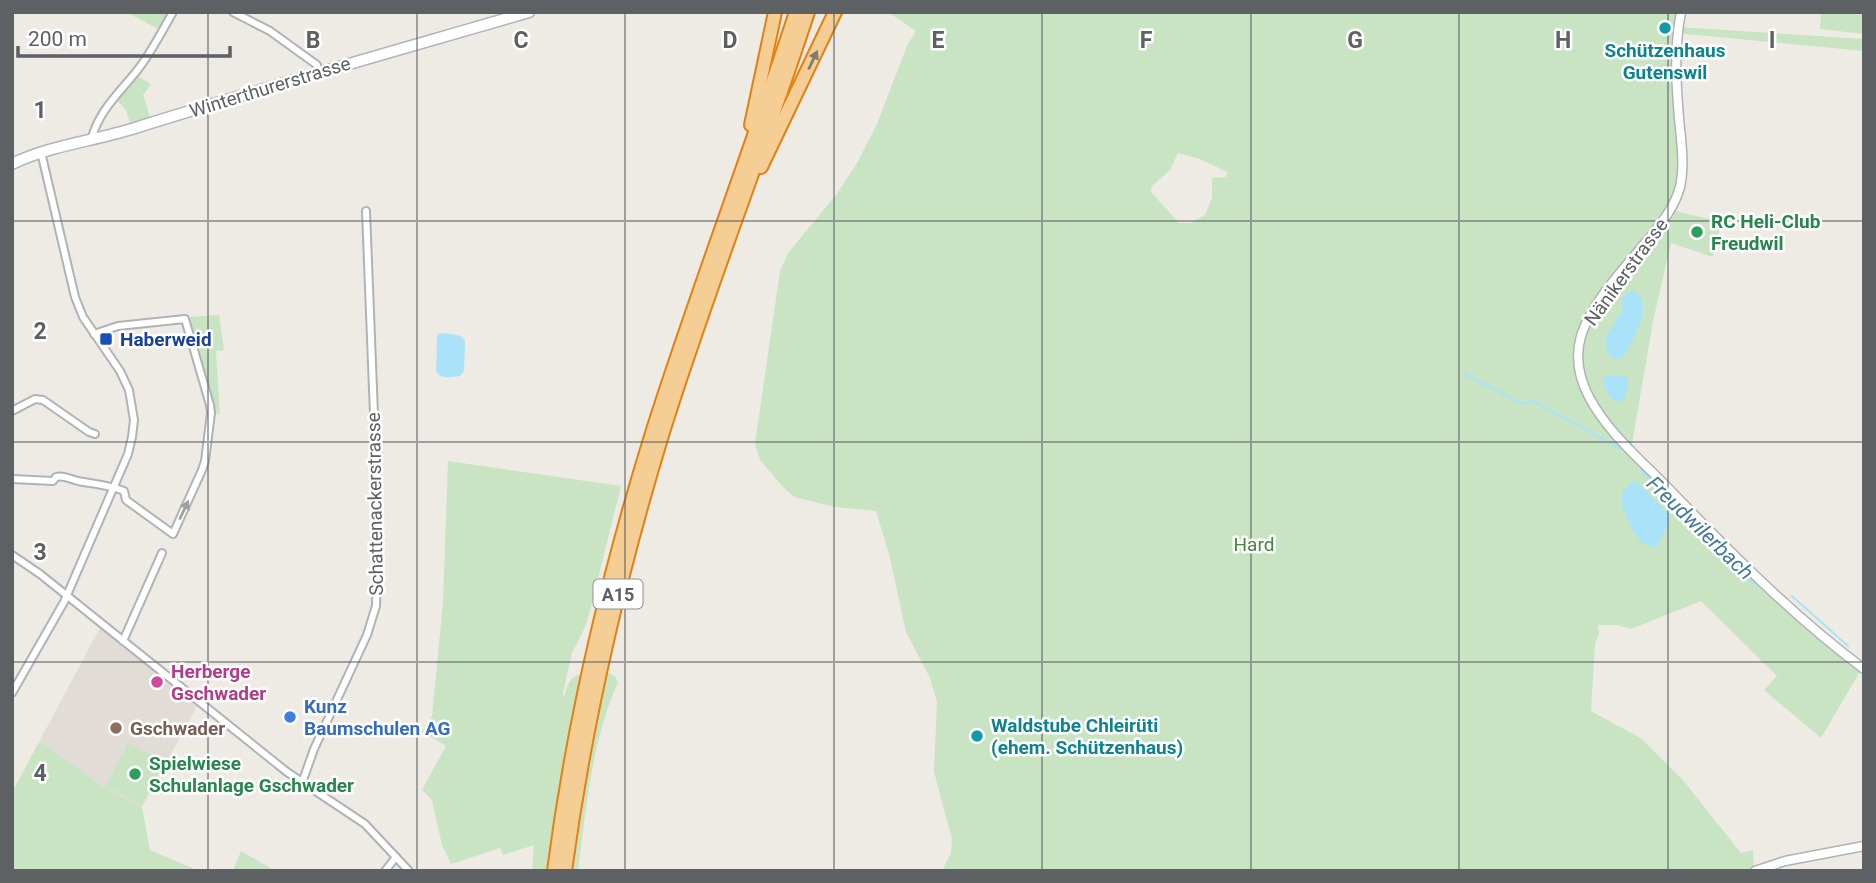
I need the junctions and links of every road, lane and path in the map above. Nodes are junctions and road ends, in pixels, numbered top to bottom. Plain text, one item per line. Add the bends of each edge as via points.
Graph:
1 (173, 12) edge
2 (233, 12) edge
3 (529, 12) edge
4 (775, 12) edge
5 (796, 12) edge
6 (808, 12) edge
7 (835, 12) edge
8 (1681, 12) edge
9 (319, 72) junction
10 (91, 140) junction
11 (41, 152) junction
12 (12, 164) edge
13 (738, 184) junction
14 (366, 211) dead end
15 (736, 218) junction
16 (94, 334) junction
17 (12, 411) edge
18 (95, 434) dead end
19 (12, 479) edge
20 (113, 486) junction
21 (163, 553) dead end
22 (12, 555) edge
23 (66, 595) junction
24 (123, 641) junction
25 (1864, 669) edge
26 (12, 693) edge
27 (302, 783) junction
28 (1864, 846) edge
29 (396, 856) junction
30 (385, 871) edge
31 (409, 871) edge
32 (554, 871) edge
33 (565, 871) edge
34 (1755, 871) edge

1 - 10 street via 143,62 104,109
2 - 9 street via 270,31 317,65
3 - 9 main road, Winterthurerstrasse
4 - 13 highway
5 - 13 highway, A15
6 - 15 highway, A15
15 -> 7 highway
8 - 25 street, Nänikerstrasse via 1675,63 1680,187 1665,218 1589,318 1578,352 1581,378 1593,404 1618,437 1753,572
9 - 10 main road, Winterthurerstrasse
10 - 11 main road, Winterthurerstrasse
11 - 12 main road, Winterthurerstrasse
11 - 16 street via 75,297
13 - 32 highway, A15 via 628,515 588,679
14 - 27 street, Schattenackerstrasse via 377,505 376,606
15 - 33 highway, A15 via 663,432 620,584 585,745
16 - 20 street via 125,380 133,407 129,449
20 -> 16 street via 173,534 205,461 210,405 185,319 118,326
17 - 18 street via 35,399 43,400
19 - 20 street via 52,481 61,475
20 - 23 street
21 - 24 street
22 - 23 street
23 - 24 street
23 - 26 street
24 - 27 street
27 - 29 street via 358,818
28 - 34 street
29 - 30 street
29 - 31 street

